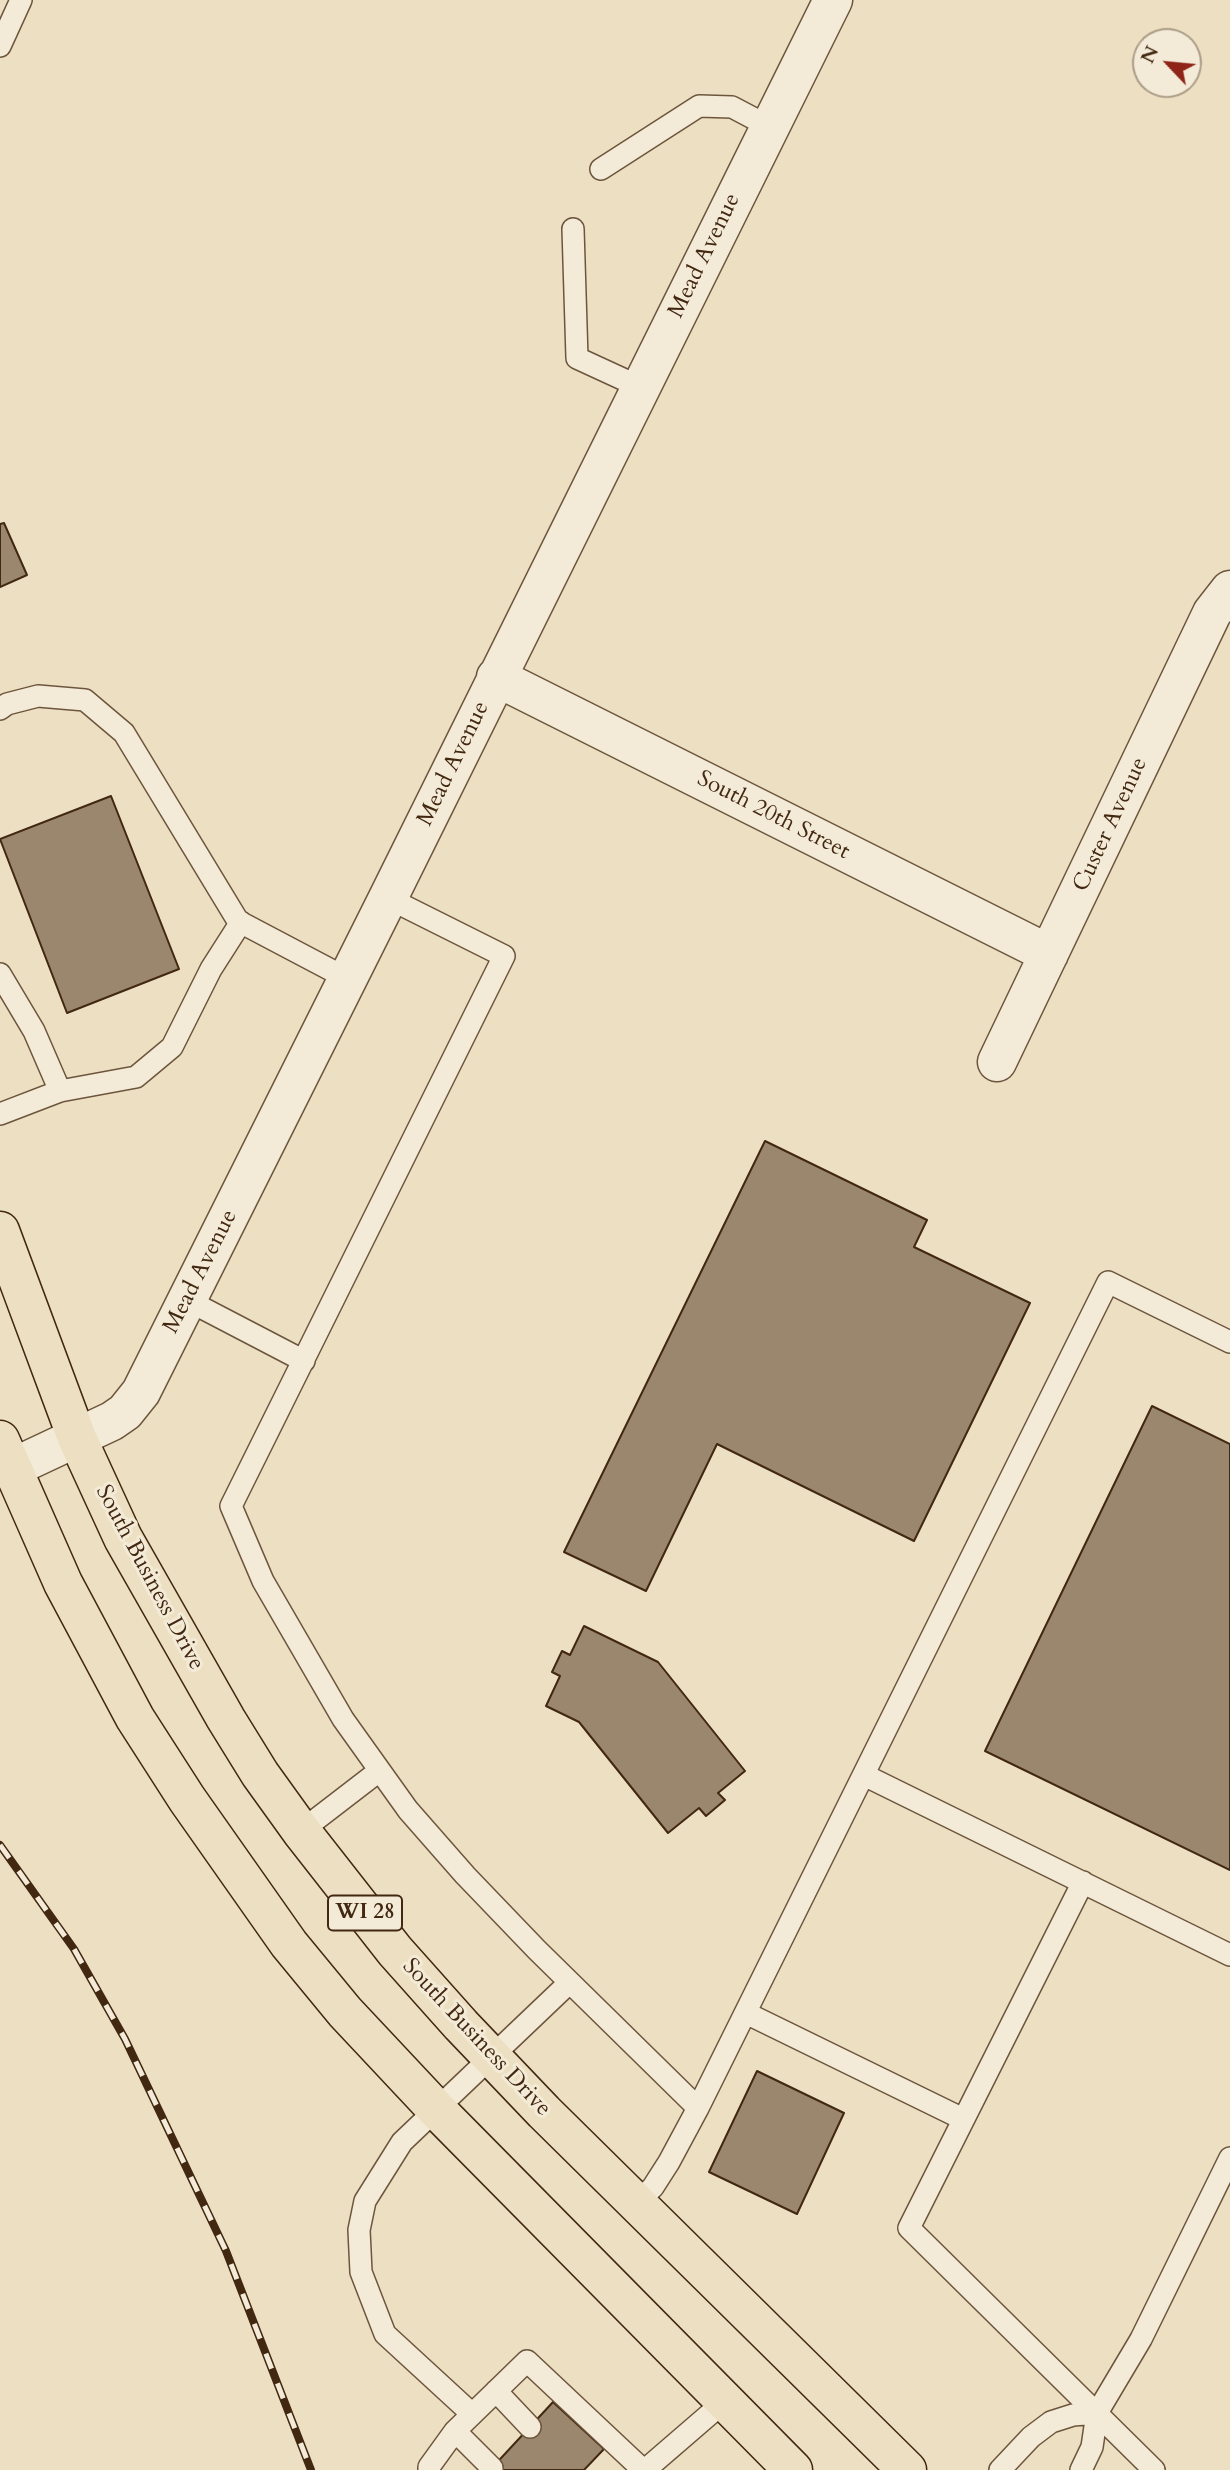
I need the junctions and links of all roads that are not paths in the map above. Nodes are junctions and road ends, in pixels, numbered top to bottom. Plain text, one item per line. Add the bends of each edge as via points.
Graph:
1 (21, 0) edge
2 (833, 0) edge
3 (0, 46) edge
4 (770, 127) junction
5 (601, 169) dead end
6 (573, 229) dead end
7 (640, 387) junction
8 (1230, 590) edge
9 (496, 677) junction
10 (0, 709) edge
11 (388, 898) junction
12 (241, 922) junction
13 (1049, 954) junction
14 (0, 974) edge
15 (348, 979) junction
16 (997, 1062) dead end
17 (60, 1091) junction
18 (0, 1114) edge
19 (0, 1231) edge
20 (187, 1300) junction
21 (1230, 1342) edge
22 (304, 1361) junction
23 (77, 1438) junction
24 (6, 1454) edge
25 (379, 1770) junction
26 (864, 1774) junction
27 (301, 1831) junction
28 (1083, 1882) junction
29 (1230, 1955) edge
30 (569, 1983) junction
31 (746, 2013) junction
32 (491, 2057) junction
33 (698, 2108) junction
34 (436, 2109) junction
35 (963, 2119) junction
36 (1230, 2158) edge
37 (636, 2204) junction
38 (496, 2391) junction
39 (724, 2401) junction
40 (1097, 2413) junction
41 (472, 2414) junction
42 (530, 2427) dead end
43 (455, 2431) junction
44 (492, 2468) dead end
45 (430, 2469) edge
46 (644, 2470) edge
47 (793, 2470) edge
48 (907, 2470) edge
49 (1000, 2470) edge
50 (1081, 2470) edge
51 (1154, 2470) edge

1 - 3 lane
2 - 4 street, Mead Avenue
4 - 5 lane via 732,107 699,106
4 - 7 street, Mead Avenue
6 - 7 lane via 577,358
7 - 9 street, Mead Avenue
8 - 13 street, Custer Avenue via 1212,613
9 - 11 street, Mead Avenue
9 - 13 street, South 20th Street
10 - 12 lane via 38,696 85,700 124,733
11 - 15 street, Mead Avenue
11 - 22 lane via 504,956
12 - 15 lane
12 - 17 lane via 211,969 172,1047 136,1077
13 - 16 street, Custer Avenue
14 - 17 lane via 34,1031
15 - 20 street, Mead Avenue
17 - 18 lane
19 - 23 main road, South Business Drive / WI 28
20 - 22 lane
20 - 23 street, Mead Avenue via 131,1405 112,1421
21 - 26 lane via 1108,1282
22 - 25 lane via 231,1506 263,1581 343,1719
23 - 24 street, Mead Avenue
23 - 27 main road, South Business Drive / WI 28 via 177,1635 260,1774
24 - 34 main road via 78,1615 187,1800 326,1991
25 - 27 lane
25 - 30 lane via 465,1875
26 - 28 lane
26 - 31 lane
27 - 32 main road, South Business Drive / WI 28 via 414,1974
28 - 29 lane
28 - 35 lane
30 - 32 lane
30 - 33 lane
31 - 33 lane
31 - 35 lane
32 - 34 lane
32 - 37 main road, South Business Drive / WI 28
33 - 37 lane via 665,2169
34 - 39 main road
34 - 41 lane via 402,2141 365,2201 359,2230 361,2272 385,2334
35 - 40 lane via 909,2228
36 - 40 lane via 1141,2339
37 - 48 main road, South Business Drive / WI 28
38 - 41 lane
38 - 42 lane
38 - 46 lane via 527,2361
39 - 46 lane
39 - 47 main road
40 - 49 lane via 1051,2422
40 - 50 lane via 1092,2447
40 - 51 lane
41 - 43 lane
43 - 44 lane
43 - 45 lane

